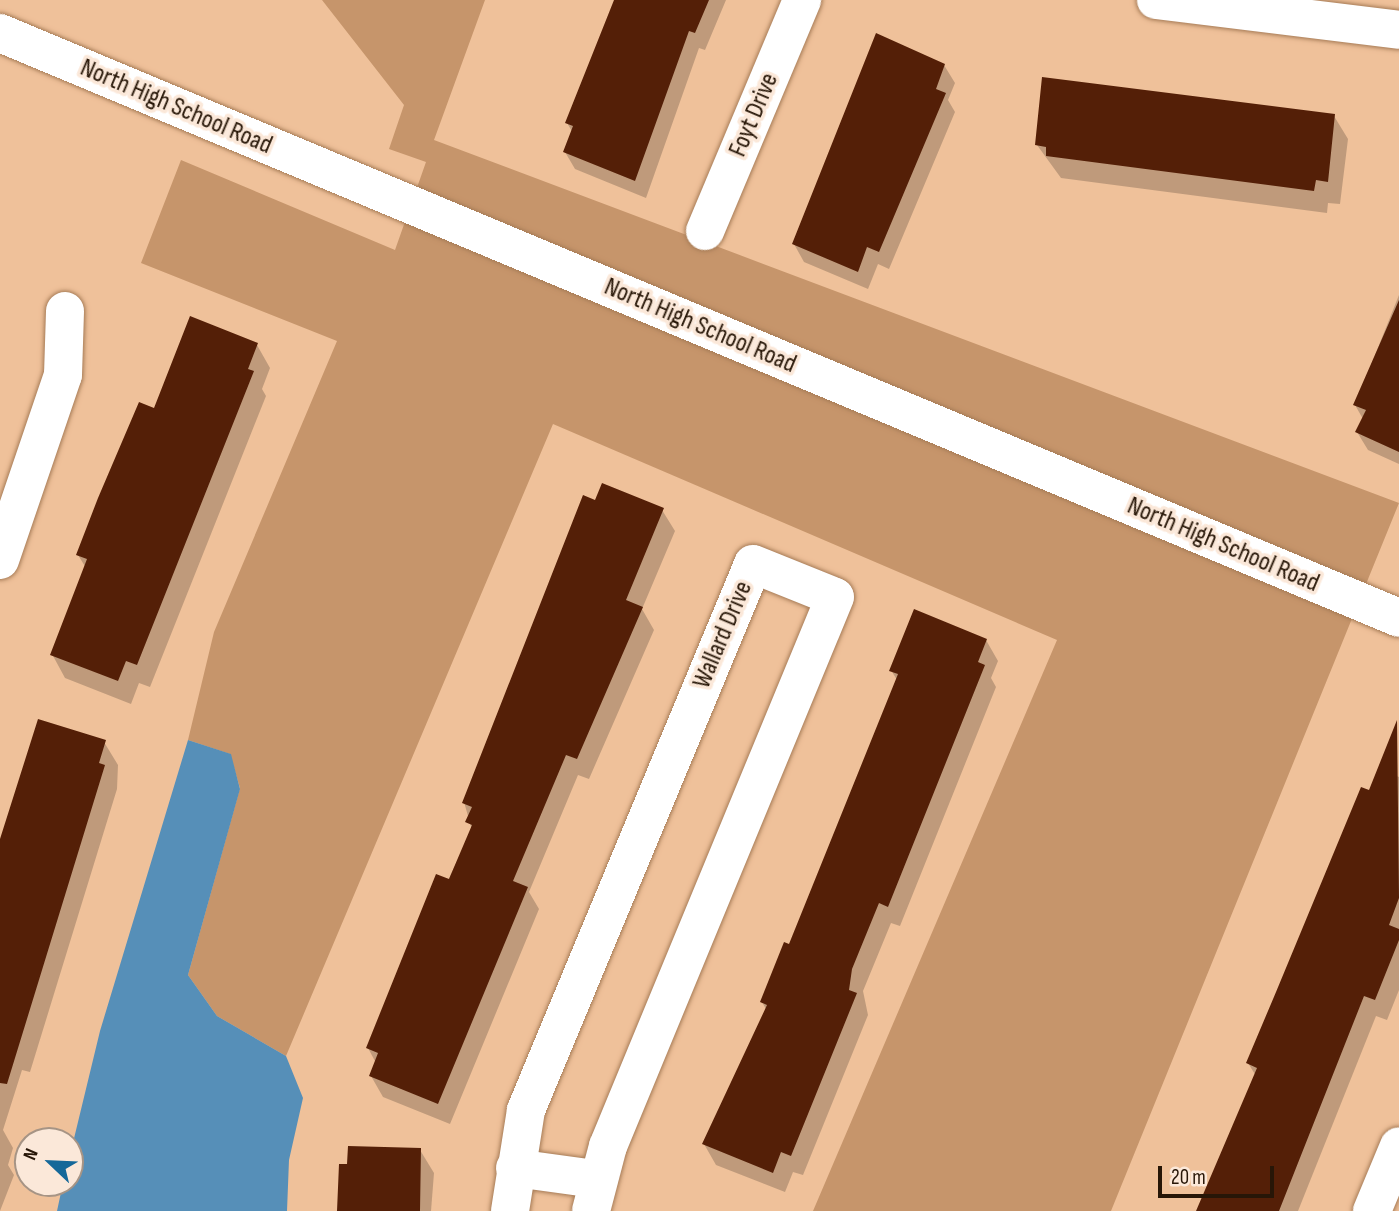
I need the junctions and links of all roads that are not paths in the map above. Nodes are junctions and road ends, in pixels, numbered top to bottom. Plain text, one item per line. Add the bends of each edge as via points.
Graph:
1 (803, 0) edge
2 (1156, 0) edge
3 (1399, 30) edge
4 (0, 33) edge
5 (705, 231) dead end
6 (65, 311) dead end
7 (0, 560) edge
8 (1399, 618) edge
9 (1399, 1146) edge
10 (515, 1168) junction
11 (593, 1195) edge
12 (510, 1211) edge
13 (1372, 1211) edge

1 - 5 street, Foyt Drive
2 - 3 street
4 - 8 street, North High School Road
6 - 7 street via 63,375
9 - 13 street
10 - 11 street
10 - 11 street, Wallard Drive via 526,1110 753,564 835,597
10 - 12 street, Wallard Drive

